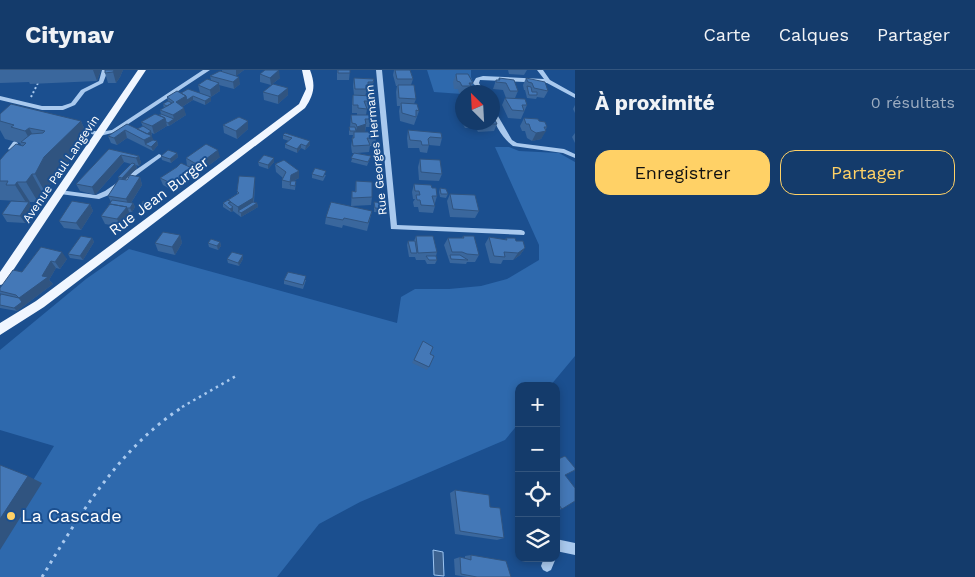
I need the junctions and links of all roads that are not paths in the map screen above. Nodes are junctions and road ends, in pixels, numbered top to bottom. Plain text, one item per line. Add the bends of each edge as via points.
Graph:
1 (105, 70) edge
2 (142, 70) edge
3 (206, 70) edge
4 (306, 70) edge
5 (379, 70) edge
6 (540, 70) edge
7 (548, 81) junction
8 (477, 85) edge
9 (575, 96) edge
10 (0, 98) edge
11 (500, 124) edge
12 (61, 126) edge
13 (100, 134) junction
14 (15, 143) edge
15 (28, 154) edge
16 (159, 156) edge
17 (575, 156) edge
18 (60, 192) junction
19 (394, 227) joint
20 (521, 233) dead end
21 (0, 281) edge
22 (0, 330) edge
23 (560, 546) edge
24 (575, 549) edge

1 - 10 street via 101,82 83,91 73,104 63,108 42,108
2 - 13 main road, Avenue Paul Langevin
3 - 13 street via 114,131
4 - 22 main road, Rue Jean Burger via 311,90 302,106 40,304
5 - 19 street, Rue Georges Hermann
6 - 7 street
7 - 8 street via 482,78 478,79
7 - 9 street
11 - 17 street via 515,145 564,151
12 - 13 street
13 - 18 main road, Avenue Paul Langevin
14 - 15 street via 11,149
16 - 18 street via 123,184 97,197
18 - 21 main road, Avenue Paul Langevin
19 - 20 street
23 - 24 street

